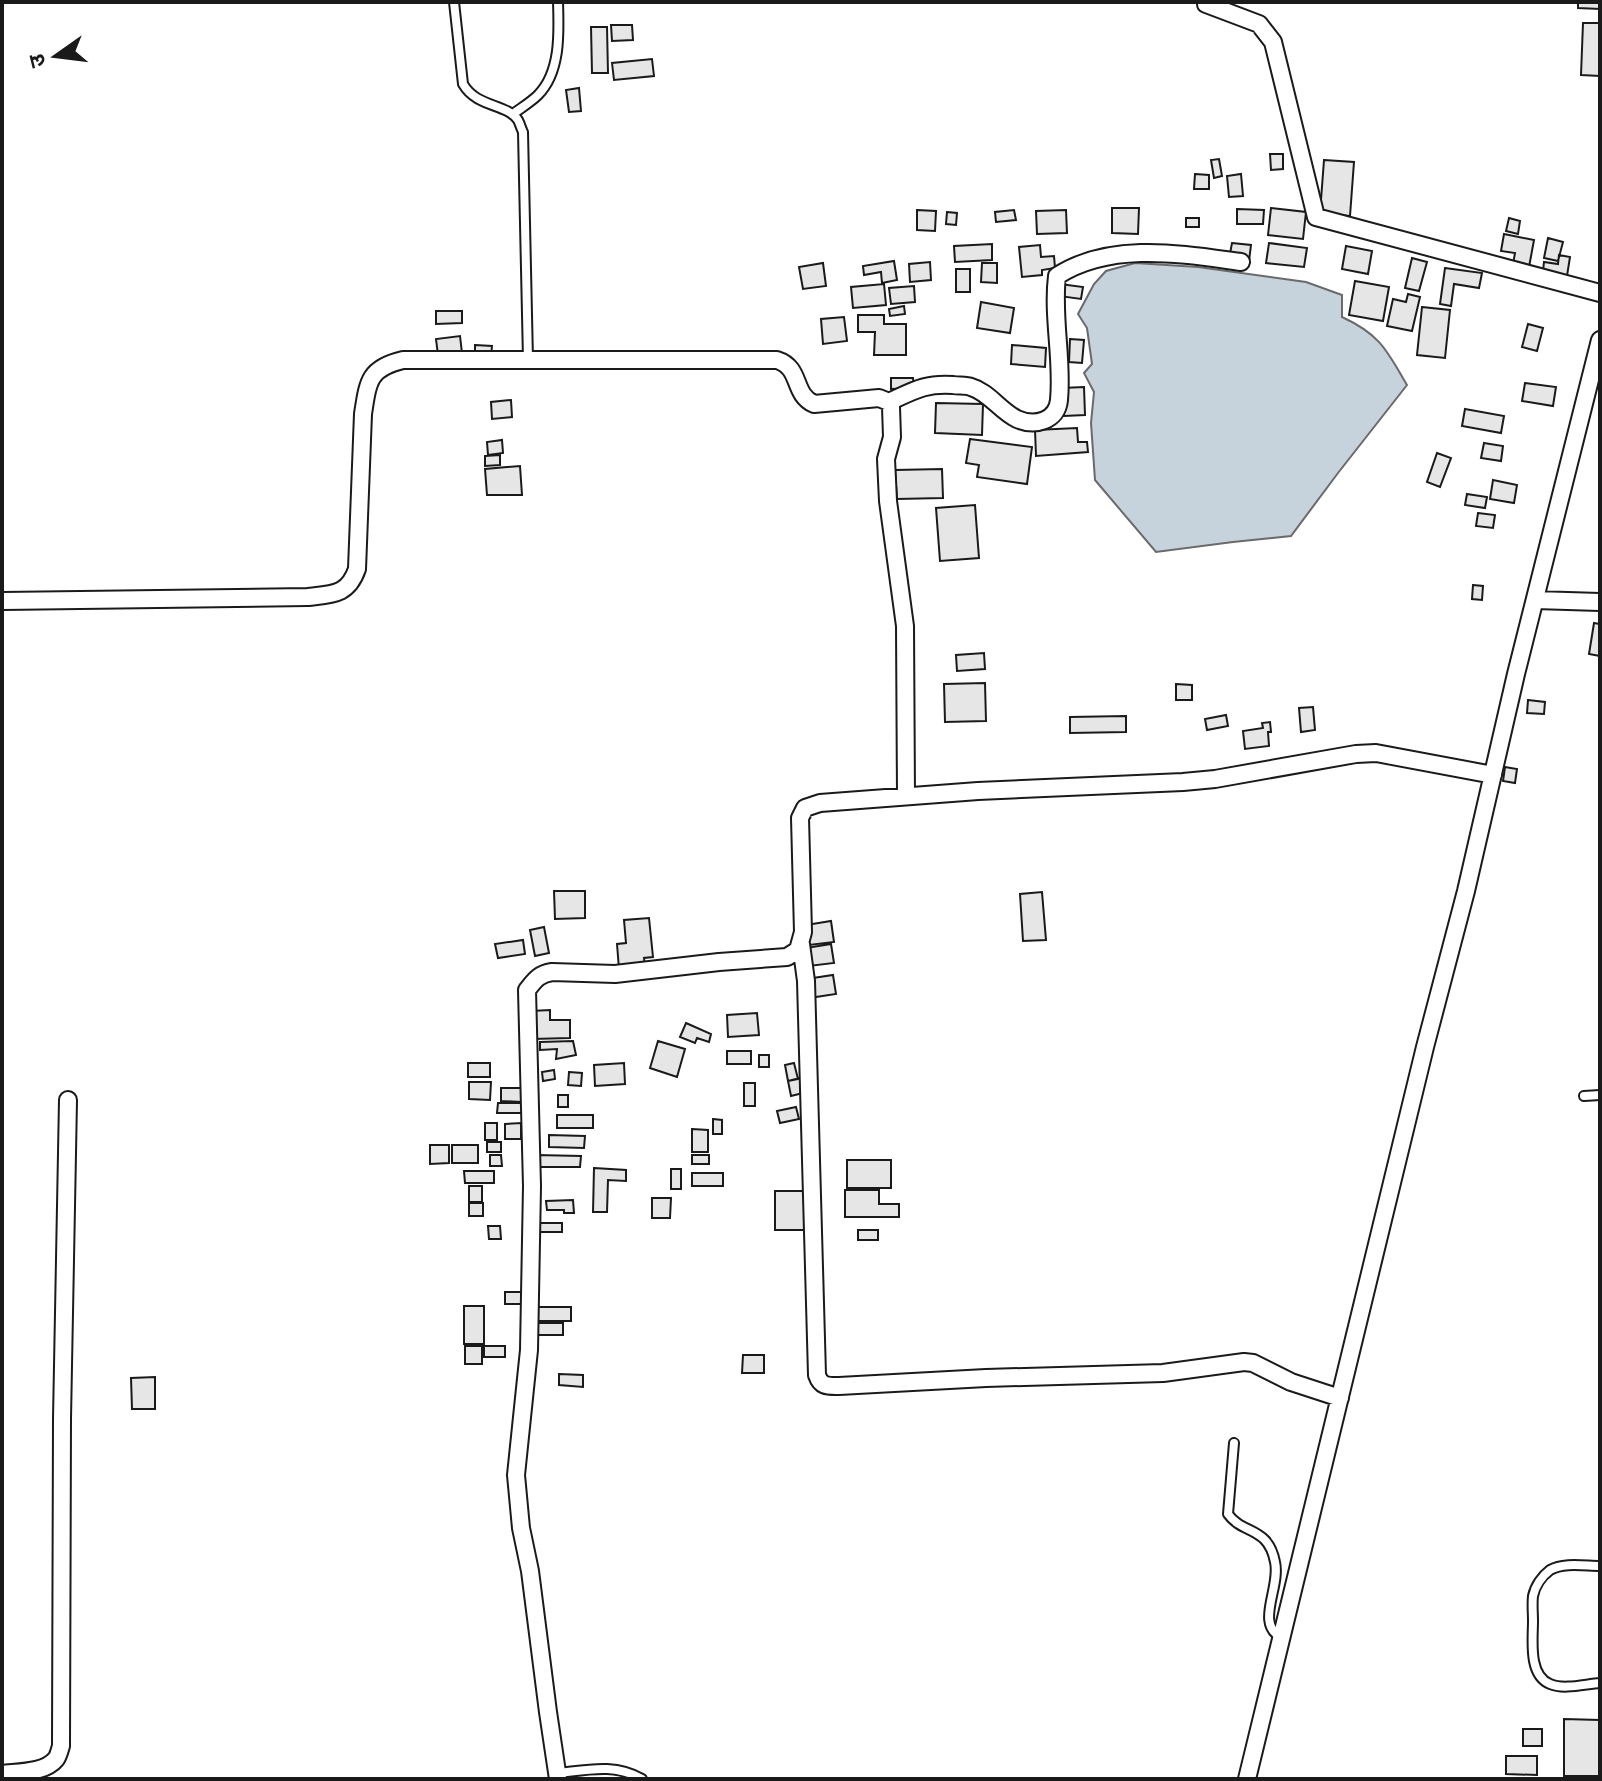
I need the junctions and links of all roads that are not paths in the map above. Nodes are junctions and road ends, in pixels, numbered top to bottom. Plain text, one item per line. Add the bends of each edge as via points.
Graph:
1 (454, 2) edge
2 (558, 2) edge
3 (1206, 2) edge
4 (513, 114) junction
5 (1241, 262) dead end
6 (1600, 293) edge
7 (1600, 340) edge
8 (528, 361) junction
9 (889, 402) junction
10 (1535, 600) junction
11 (2, 601) edge
12 (1600, 602) edge
13 (1493, 775) junction
14 (906, 796) junction
15 (801, 944) junction
16 (1600, 1095) edge
17 (1584, 1096) dead end
18 (68, 1100) dead end
19 (1340, 1398) junction
20 (1234, 1443) dead end
21 (1600, 1566) edge
22 (1282, 1639) junction
23 (1600, 1683) edge
24 (2, 1774) edge
25 (558, 1776) edge
26 (642, 1779) edge
27 (1247, 1779) edge

1 - 4 lane via 463,84 478,100
2 - 4 lane via 553,69 538,95
3 - 6 street via 1259,24 1273,42 1316,217
4 - 8 lane via 523,132
5 - 9 street via 1172,253 1118,255 1082,263 1057,276 1059,401 1048,419 1016,419 972,387 918,387
7 - 10 street
8 - 9 street via 777,360 791,368 802,396 814,404 879,398
8 - 11 street via 403,360 377,371 363,414 357,569 348,587 338,592 308,597
9 - 14 street via 888,501 905,626
10 - 12 street
10 - 13 street
13 - 14 street via 1376,753 1183,782
13 - 19 street
14 - 15 street via 820,803 802,813
15 - 19 street via 817,1375 822,1385 1163,1373 1244,1362
15 - 25 street via 793,954 774,959 615,974 542,973 527,990 529,1350 516,1475
16 - 17 lane
18 - 24 street via 61,1746 49,1765
19 - 22 street
20 - 22 lane via 1228,1514 1257,1532 1272,1550 1277,1574 1269,1625
21 - 23 lane via 1551,1569 1539,1580 1533,1594 1533,1655 1542,1679 1551,1685
22 - 27 street
25 - 26 lane via 616,1768

